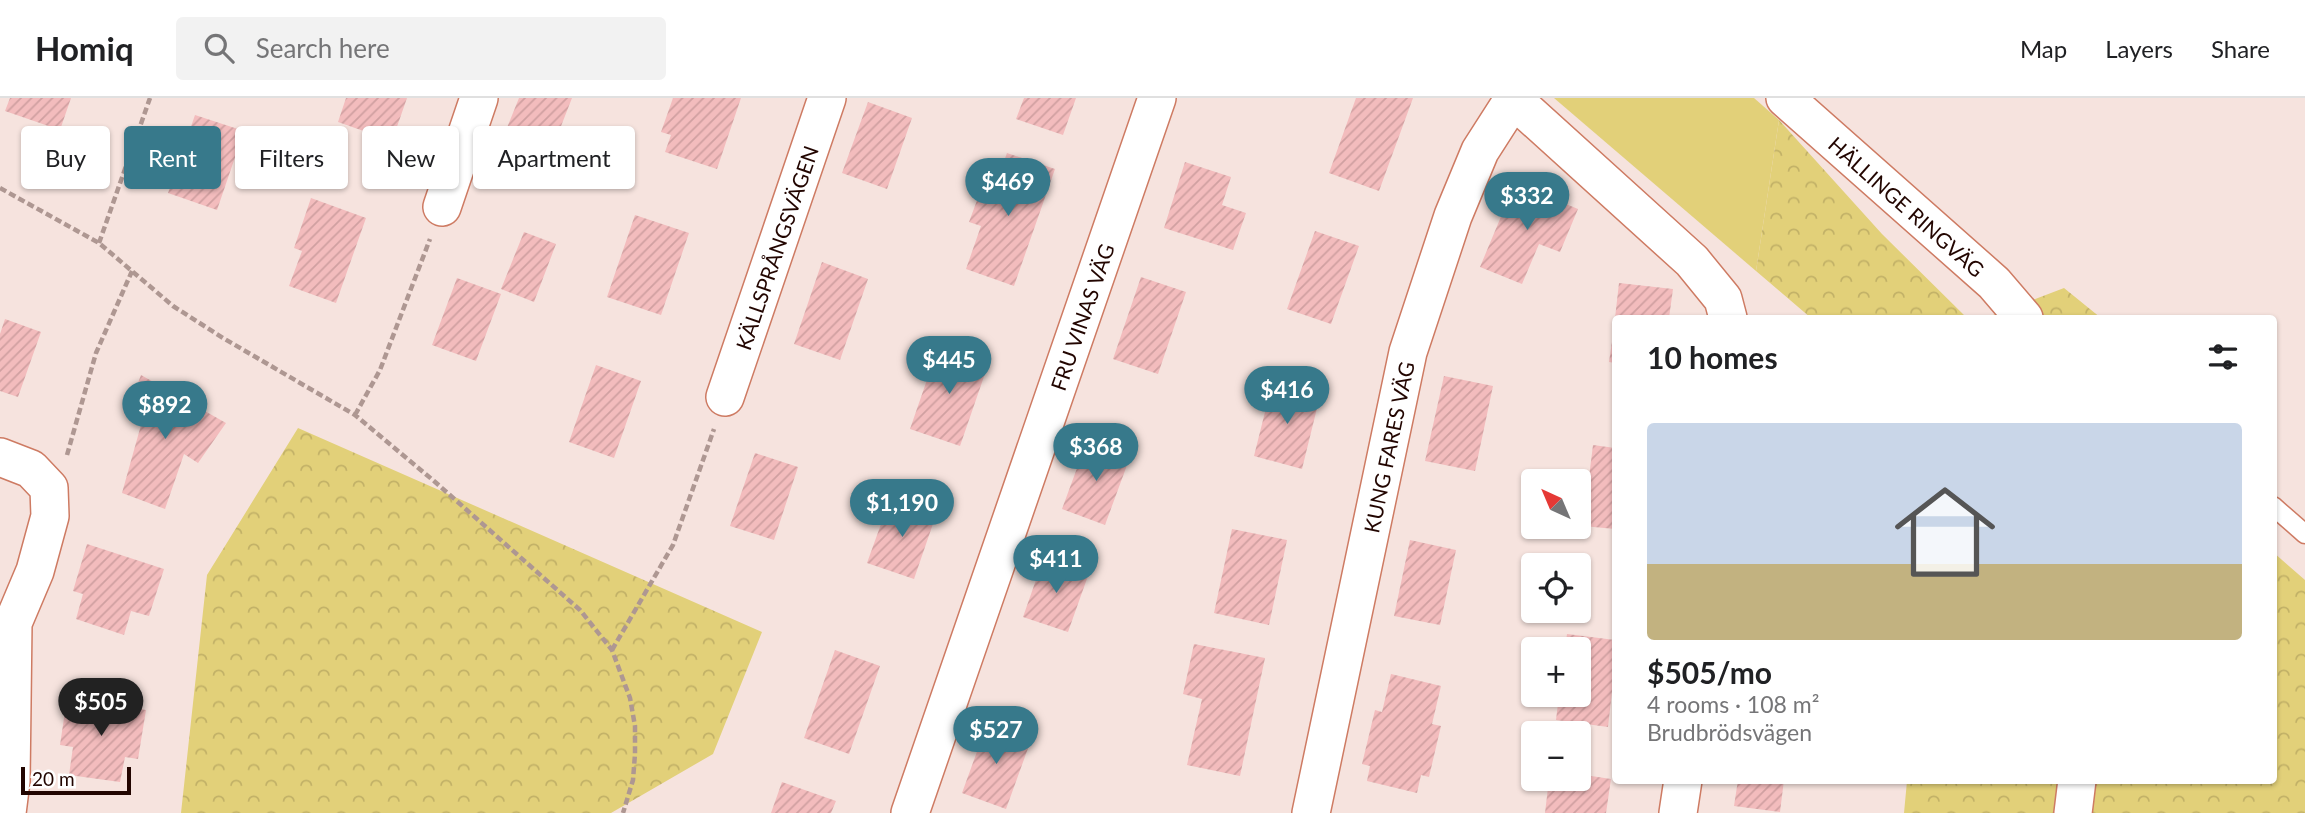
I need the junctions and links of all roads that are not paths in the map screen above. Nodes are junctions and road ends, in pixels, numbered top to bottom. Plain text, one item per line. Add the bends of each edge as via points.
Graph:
1 (479, 98) edge
2 (827, 98) edge
3 (1157, 98) edge
4 (1513, 98) edge
5 (1785, 98) edge
6 (442, 207) road end
7 (1727, 315) edge
8 (2021, 315) edge
9 (725, 397) road end
10 (0, 457) edge
11 (2277, 510) edge
12 (2305, 534) edge
13 (7, 620) edge
14 (1682, 784) edge
15 (2077, 784) edge
16 (7, 813) edge
17 (911, 813) edge
18 (1311, 813) edge
19 (1678, 813) edge
20 (2073, 813) edge

1 - 6 street
2 - 9 street, KÄLLSPRÅNGSVÄGEN
3 - 17 street, FRU VINAS VÄG
4 - 7 street via 1692,261 1723,299
4 - 18 street, KUNG FARES VÄG via 1480,152 1408,352
5 - 8 street, HÄLLINGE RINGVÄG via 1994,283
10 - 13 street via 31,469 49,488 50,516 35,571
11 - 12 lane
13 - 16 street via 11,781
14 - 19 street
15 - 20 street

